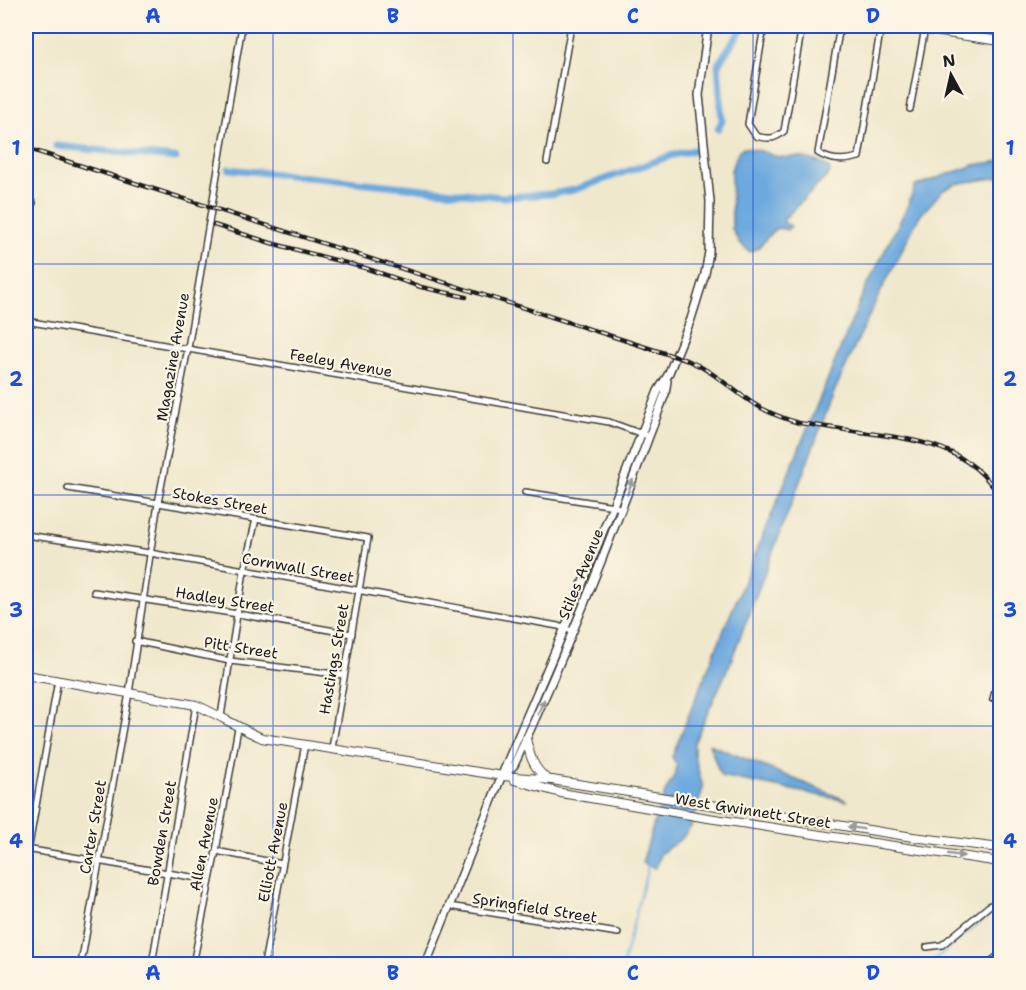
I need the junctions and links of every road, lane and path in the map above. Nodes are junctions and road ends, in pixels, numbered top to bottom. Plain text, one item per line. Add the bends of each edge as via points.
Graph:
1 (242, 26) edge
2 (571, 26) edge
3 (708, 26) edge
4 (764, 26) edge
5 (802, 26) edge
6 (840, 26) edge
7 (881, 26) edge
8 (901, 26) edge
9 (925, 28) junction
10 (1000, 41) edge
11 (910, 109) dead end
12 (547, 162) dead end
13 (26, 202) edge
14 (33, 203) dead end
15 (26, 321) edge
16 (188, 348) junction
17 (645, 435) junction
18 (68, 488) dead end
19 (525, 492) dead end
20 (158, 503) junction
21 (614, 506) junction
22 (621, 509) junction
23 (256, 519) junction
24 (26, 535) edge
25 (368, 538) joint
26 (150, 554) junction
27 (244, 571) junction
28 (94, 592) dead end
29 (357, 592) junction
30 (142, 599) junction
31 (238, 614) junction
32 (569, 630) junction
33 (352, 634) junction
34 (135, 641) junction
35 (230, 661) junction
36 (26, 675) edge
37 (343, 675) junction
38 (58, 680) junction
39 (129, 693) junction
40 (196, 705) junction
41 (221, 716) junction
42 (238, 728) junction
43 (526, 739) junction
44 (305, 744) junction
45 (332, 748) junction
46 (503, 776) junction
47 (549, 779) junction
48 (1000, 848) edge
49 (27, 849) edge
50 (216, 851) junction
51 (99, 861) junction
52 (1000, 862) edge
53 (26, 863) edge
54 (282, 864) junction
55 (168, 872) junction
56 (209, 880) junction
57 (1000, 899) edge
58 (449, 906) junction
59 (618, 933) dead end
60 (927, 947) dead end
61 (1000, 957) edge
62 (81, 964) edge
63 (152, 964) edge
64 (193, 964) edge
65 (264, 964) edge
66 (426, 964) edge
67 (991, 964) edge

1 - 16 street, Magazine Avenue
2 - 12 street
3 - 17 street, Stiles Avenue via 699,95 710,201 709,252 699,297 658,391
4 - 5 street via 748,124 756,136 768,139 784,131
6 - 7 street via 818,153 825,158 850,160 859,157
8 - 9 main road
9 - 10 main road
9 - 11 street
13 - 14 street
15 - 16 street, Feeley Avenue
16 - 17 street, Feeley Avenue via 609,422
16 - 20 street, Magazine Avenue
17 - 21 street, Stiles Avenue
22 -> 17 street, Stiles Avenue
18 - 20 street, Stokes Street
19 - 21 street
20 - 23 street, Stokes Street
20 - 26 street, Magazine Avenue
21 - 22 street
21 - 32 street, Stiles Avenue
22 - 32 street, Stiles Avenue
23 - 25 street, Stokes Street
23 - 27 street
24 - 26 street, Cornwall Street
25 - 29 street, Hastings Street
26 - 27 street, Cornwall Street
26 - 30 street, Magazine Avenue
27 - 29 street, Cornwall Street
27 - 31 street
28 - 30 street, Hadley Street
29 - 32 street, Cornwall Street
29 - 33 street, Hastings Street
30 - 31 street, Hadley Street
30 - 34 street, Magazine Avenue
31 - 33 street, Hadley Street
31 - 35 street
43 -> 32 street, Stiles Avenue
32 - 46 street, Stiles Avenue
33 - 37 street, Hastings Street
34 - 35 street, Pitt Street
34 - 39 street, Magazine Avenue
35 - 37 street, Pitt Street
35 - 41 street
36 - 38 main road, West Gwinnett Street
37 - 45 street, Hastings Street
38 - 39 main road, West Gwinnett Street
38 - 49 street
39 - 40 main road, West Gwinnett Street
39 - 51 street, Carter Street
40 - 41 main road, West Gwinnett Street
40 - 55 street, Bowden Street
41 - 42 main road, West Gwinnett Street
42 - 44 main road, West Gwinnett Street via 262,738
42 - 50 street, Allen Avenue
43 - 46 street, Stiles Avenue via 514,765
43 - 47 main road via 538,772
44 - 45 main road, West Gwinnett Street
44 - 54 street, Elliott Avenue
45 - 46 main road, West Gwinnett Street
46 - 47 main road, West Gwinnett Street
46 -> 52 main road, West Gwinnett Street via 544,790
46 - 58 street, Stiles Avenue
48 -> 47 main road, West Gwinnett Street
49 - 51 street
49 - 53 street
50 - 54 street
50 - 56 street, Allen Avenue
51 - 55 street
51 - 62 street, Carter Street
54 - 65 street, Elliott Avenue
55 - 56 street
55 - 63 street, Bowden Street
56 - 64 street, Allen Avenue
57 - 60 street via 942,945
58 - 59 street, Springfield Street
58 - 66 street, Stiles Avenue
61 - 67 highway

